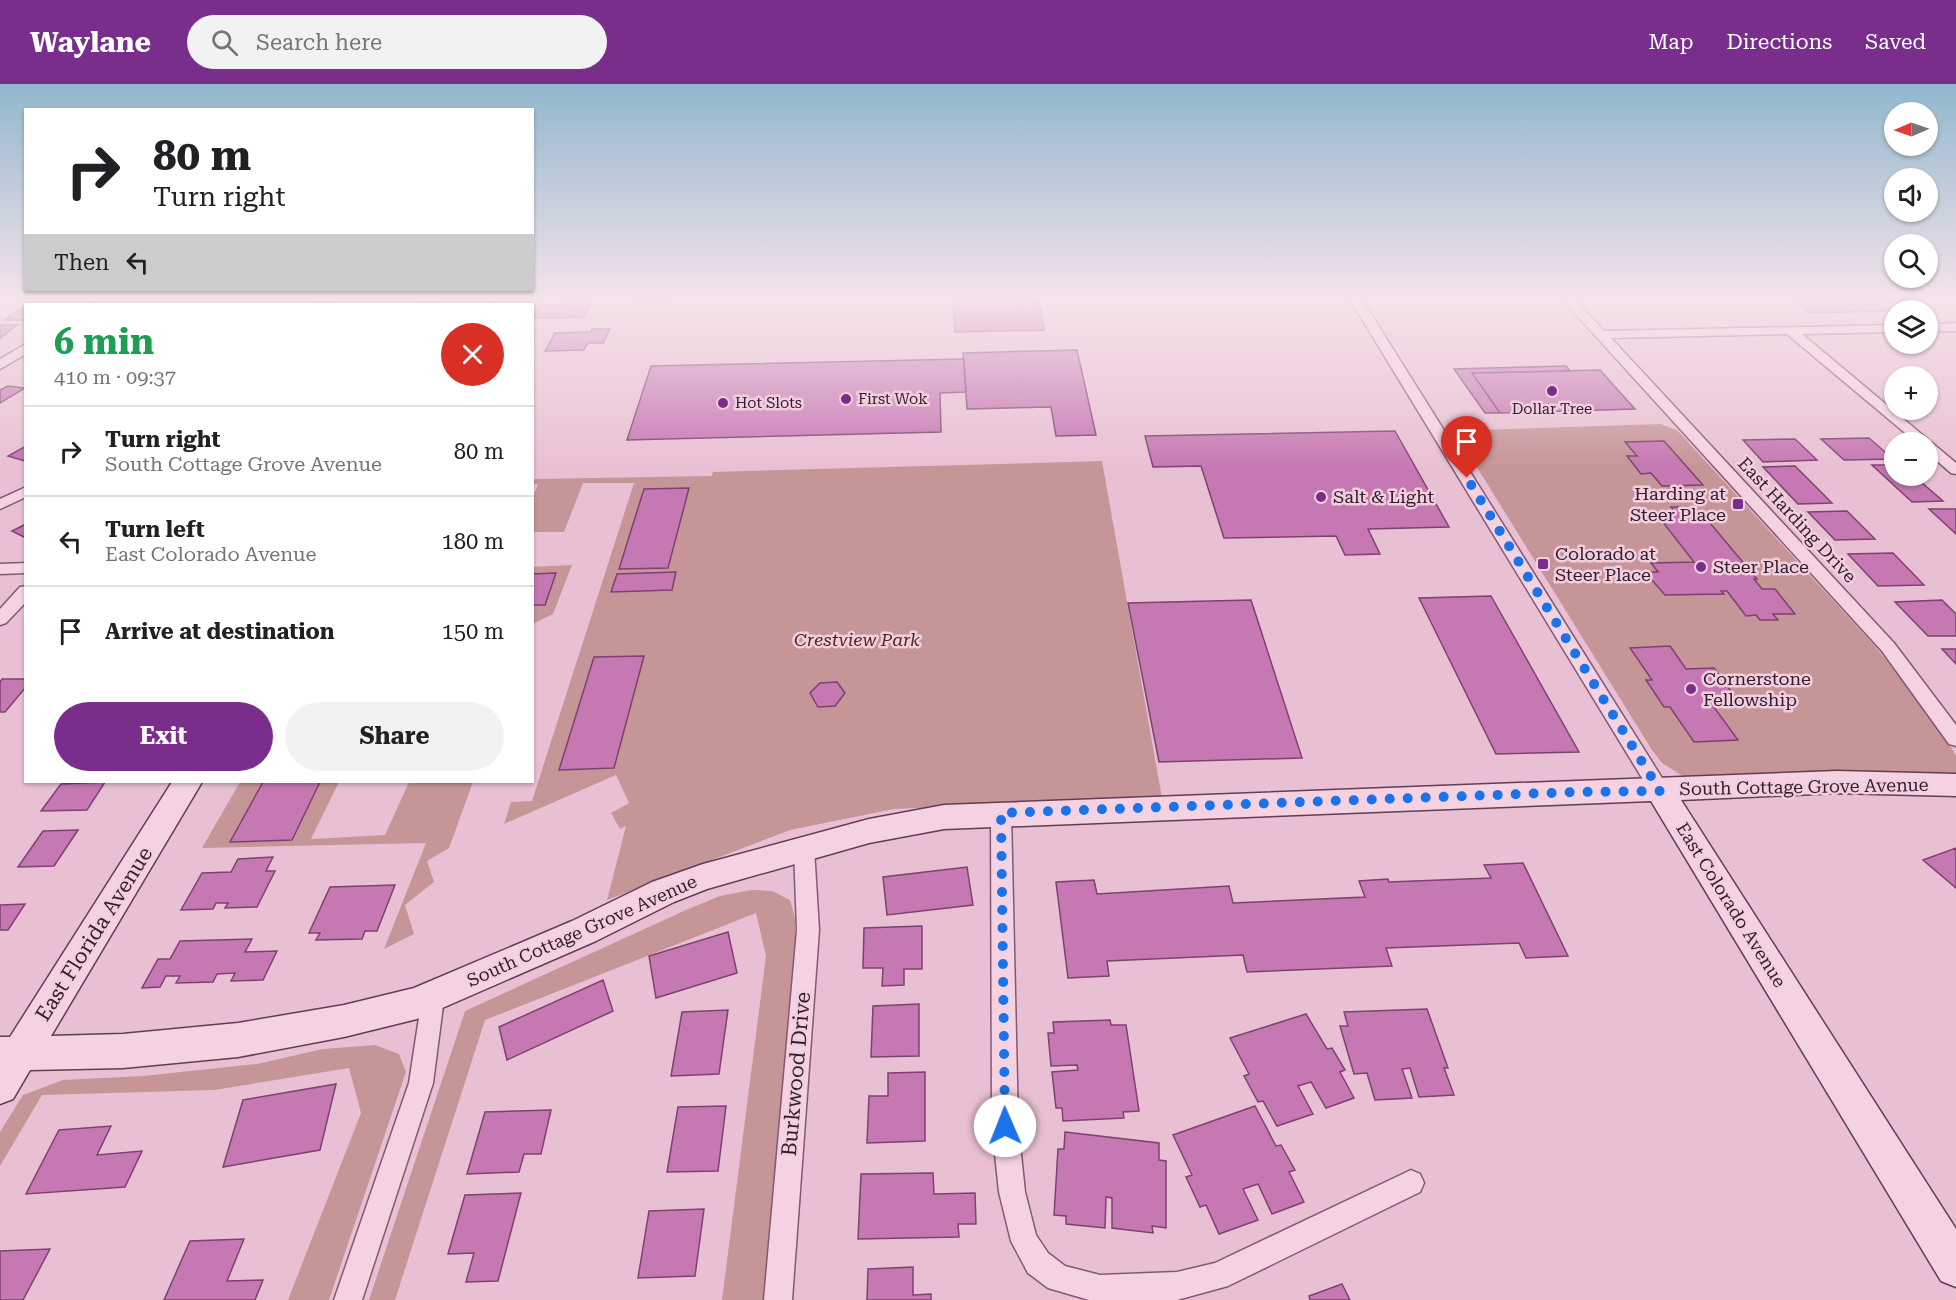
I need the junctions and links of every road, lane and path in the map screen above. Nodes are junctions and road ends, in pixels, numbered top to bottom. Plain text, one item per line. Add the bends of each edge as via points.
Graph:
1 (16, 355) edge
2 (1390, 355) edge
3 (1619, 355) edge
4 (1819, 355) edge
5 (0, 365) edge
6 (1912, 432) edge
7 (1938, 453) edge
8 (1954, 465) edge
9 (24, 491) edge
10 (0, 505) edge
11 (24, 568) edge
12 (0, 569) edge
13 (24, 593) edge
14 (0, 619) edge
15 (1956, 739) edge
16 (186, 783) edge
17 (1956, 785) edge
18 (1660, 791) junction
19 (1001, 813) junction
20 (804, 848) junction
21 (433, 998) junction
22 (10, 1054) edge
23 (0, 1086) edge
24 (1411, 1183) dead end
25 (1956, 1266) edge
26 (348, 1300) edge
27 (778, 1300) edge

1 - 5 street
2 - 18 street, East Colorado Avenue
3 - 15 street, East Harding Drive via 1888,647
4 - 6 street
7 - 8 street
9 - 10 street
11 - 12 street
13 - 14 street
16 - 22 street, East Florida Avenue
17 - 18 street, South Cottage Grove Avenue via 1837,782
18 - 19 street, South Cottage Grove Avenue
18 - 25 street, East Colorado Avenue
19 - 20 street, South Cottage Grove Avenue via 944,817
19 - 24 street via 1005,1126 1012,1192 1024,1241 1038,1263 1058,1278 1100,1289 1177,1286 1218,1276
20 - 21 street, South Cottage Grove Avenue via 663,892
20 - 27 street, Burkwood Drive via 808,930
21 - 22 street, South Cottage Grove Avenue via 344,1021 238,1040 123,1051
21 - 26 street via 421,1083
22 - 23 street, East Florida Avenue

